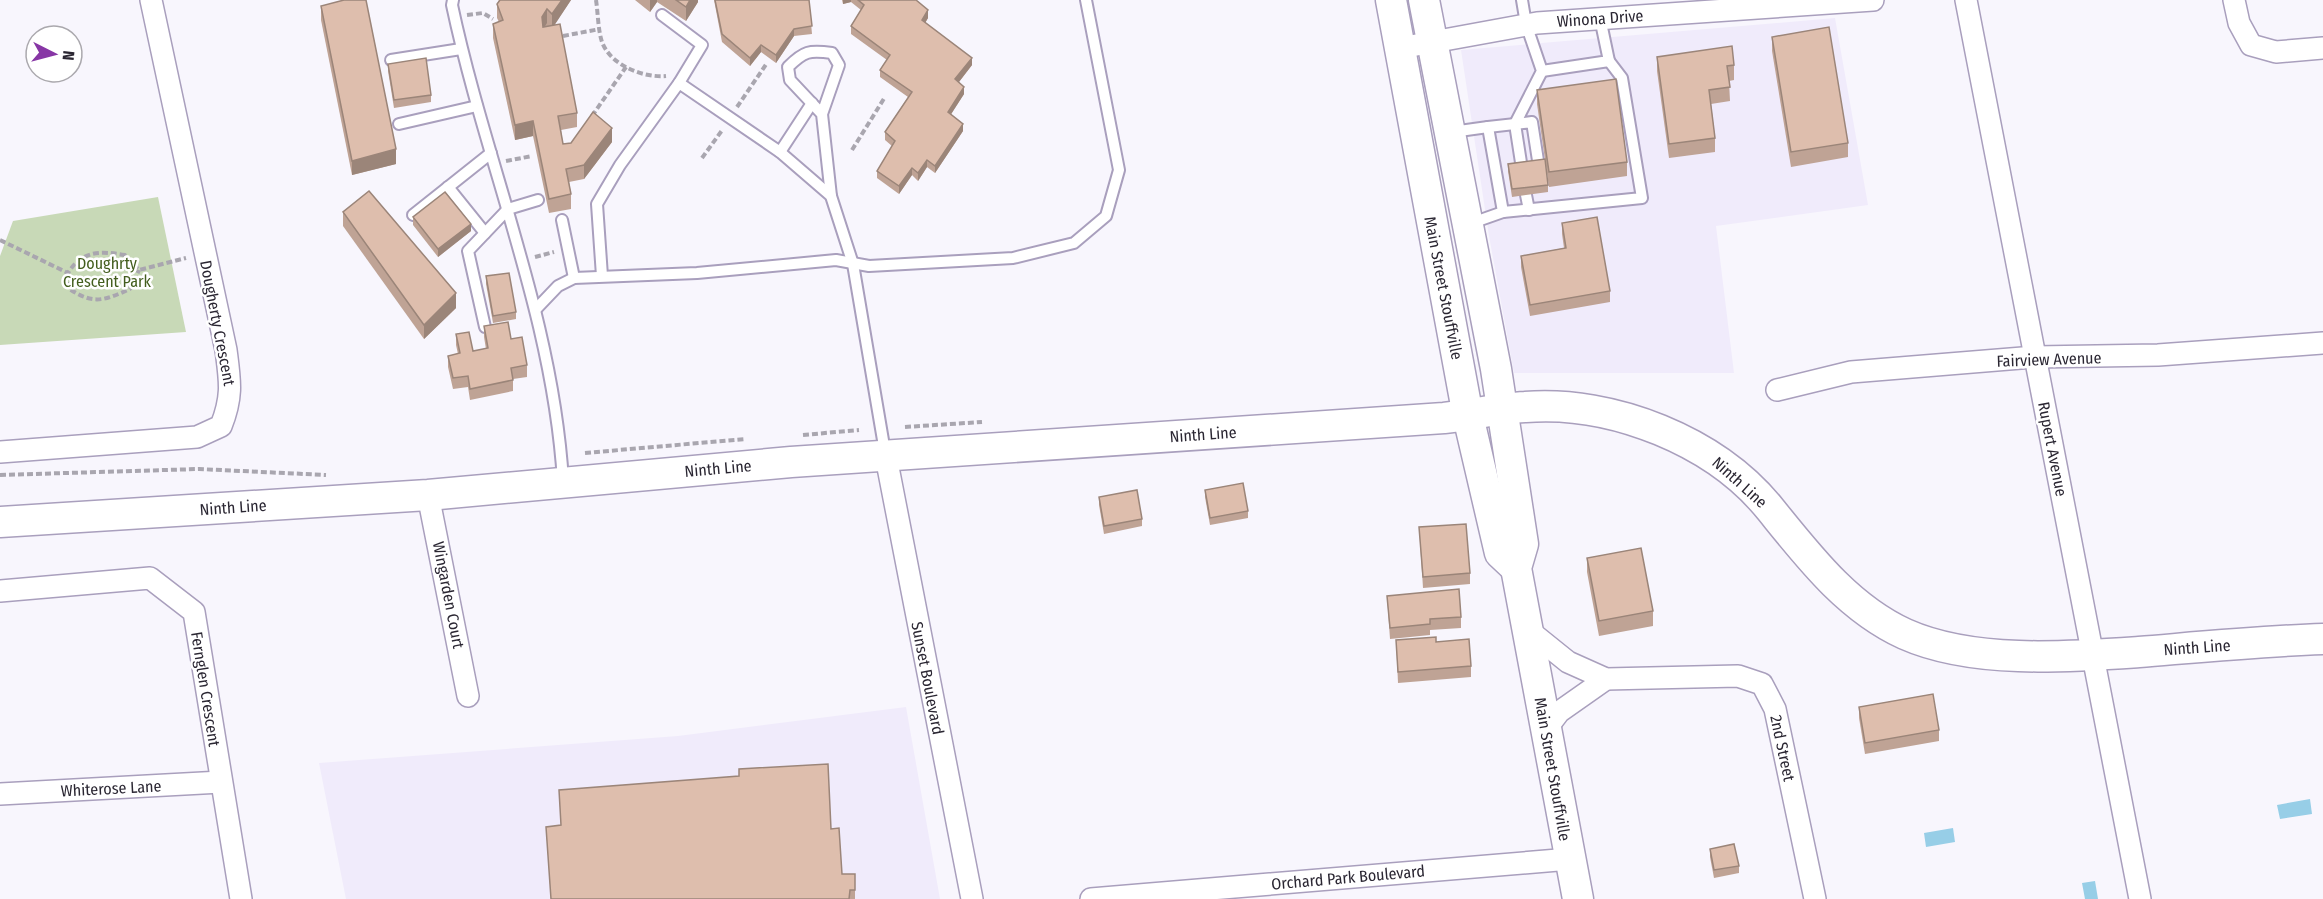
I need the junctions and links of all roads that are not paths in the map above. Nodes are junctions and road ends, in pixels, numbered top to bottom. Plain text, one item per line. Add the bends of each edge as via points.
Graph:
1 (151, 0) edge
2 (453, 0) edge
3 (1086, 0) edge
4 (1391, 0) edge
5 (1424, 0) edge
6 (1522, 0) edge
7 (1873, 0) edge
8 (1966, 0) edge
9 (2234, 0) edge
10 (662, 15) dead end
11 (1600, 18) junction
12 (1526, 24) junction
13 (1431, 43) junction
14 (1401, 48) junction
15 (2323, 48) edge
16 (462, 50) junction
17 (391, 60) dead end
18 (1609, 61) junction
19 (1542, 71) junction
20 (679, 82) junction
21 (812, 103) junction
22 (477, 106) junction
23 (822, 114) junction
24 (399, 124) dead end
25 (1515, 124) junction
26 (1488, 127) junction
27 (1449, 132) junction
28 (780, 152) junction
29 (492, 158) junction
30 (1539, 167) edge
31 (1522, 169) edge
32 (448, 187) junction
33 (1543, 193) edge
34 (1526, 195) edge
35 (831, 196) junction
36 (538, 200) dead end
37 (1546, 208) junction
38 (507, 209) junction
39 (1529, 210) junction
40 (1503, 213) junction
41 (413, 215) edge
42 (562, 220) dead end
43 (1466, 225) junction
44 (485, 233) junction
45 (854, 264) junction
46 (602, 276) junction
47 (574, 278) junction
48 (537, 308) junction
49 (485, 327) edge
50 (2323, 343) edge
51 (2035, 357) junction
52 (1777, 390) dead end
53 (1503, 411) junction
54 (1468, 416) junction
55 (0, 452) edge
56 (886, 457) junction
57 (563, 481) junction
58 (428, 495) junction
59 (0, 522) edge
60 (1516, 568) junction
61 (0, 591) edge
62 (1527, 629) junction
63 (2323, 639) edge
64 (2093, 655) junction
65 (1606, 680) junction
66 (468, 696) dead end
67 (1546, 729) junction
68 (221, 782) junction
69 (0, 794) edge
70 (1569, 859) junction
71 (241, 899) edge
72 (972, 899) edge
73 (1092, 899) edge
74 (1578, 899) edge
75 (1815, 899) edge
76 (2140, 899) edge

1 - 55 street, Dougherty Crescent via 226,350 230,405 221,426 197,437
2 - 16 lane
3 - 45 lane via 1119,170 1106,216 1074,243 1013,258
4 - 14 main road, Main Street Stouffville
5 - 13 main road, Main Street Stouffville
6 - 12 lane
7 - 11 street, Winona Drive
8 - 51 street, Rupert Avenue
9 - 15 street via 2239,23 2251,45 2276,52
10 - 20 lane via 702,45
11 - 12 street, Winona Drive
11 - 18 lane
12 - 13 street, Winona Drive
12 - 19 lane
13 - 14 street, Winona Drive
13 - 27 main road, Main Street Stouffville
14 - 54 main road, Main Street Stouffville
16 - 17 lane
16 - 22 lane
18 - 19 lane
18 - 37 lane via 1622,78 1642,198
19 - 25 lane
20 - 28 lane
20 - 46 lane via 597,204
21 - 23 lane
21 - 23 lane via 790,80 788,67 802,53 832,53 839,65
21 - 28 lane
22 - 24 lane
22 - 29 lane
23 - 35 lane
25 - 26 lane
25 - 30 lane via 1532,122
25 - 31 lane
26 - 27 lane
26 - 40 lane
27 - 43 main road, Main Street Stouffville
28 - 35 lane
29 - 32 lane
29 - 38 lane
32 - 41 lane
32 - 44 lane
33 - 37 lane
34 - 39 lane
35 - 45 lane
36 - 38 lane
37 - 39 lane
38 - 44 lane
38 - 48 lane
39 - 40 lane
40 - 43 lane
42 - 47 lane
43 - 53 main road, Main Street Stouffville
44 - 49 lane via 468,251
45 - 46 lane via 836,260 697,273
45 - 56 lane
46 - 47 lane
47 - 48 lane via 558,286
48 - 57 lane via 555,404
50 - 51 street, Fairview Avenue via 2158,355
51 - 52 street, Fairview Avenue via 1851,372
51 - 64 street, Rupert Avenue
53 - 54 main road, Ninth Line
53 - 60 main road, Main Street Stouffville via 1523,544
53 - 64 main road, Ninth Line via 1525,406 1587,410 1644,423 1713,456 1770,507 1802,551 1861,608 1905,634 1967,651 2031,657
54 - 56 main road, Ninth Line
54 - 60 main road, Main Street Stouffville via 1500,553
56 - 57 main road, Ninth Line
56 - 72 street, Sunset Boulevard
57 - 58 main road, Ninth Line
58 - 59 main road, Ninth Line
58 - 66 street, Wingarden Court
60 - 62 main road, Main Street Stouffville
61 - 68 street, Fernglen Crescent via 150,578 194,612
62 - 65 street, 2nd Street via 1568,662
62 - 67 main road, Main Street Stouffville
63 - 64 main road, Ninth Line
64 - 76 street, Rupert Avenue
65 - 67 street via 1559,712
65 - 75 street, 2nd Street via 1737,676 1761,684 1775,709
67 - 70 main road, Main Street Stouffville
68 - 69 street, Whiterose Lane
68 - 71 street, Fernglen Crescent
70 - 73 street, Orchard Park Boulevard
70 - 74 main road, Main Street Stouffville

